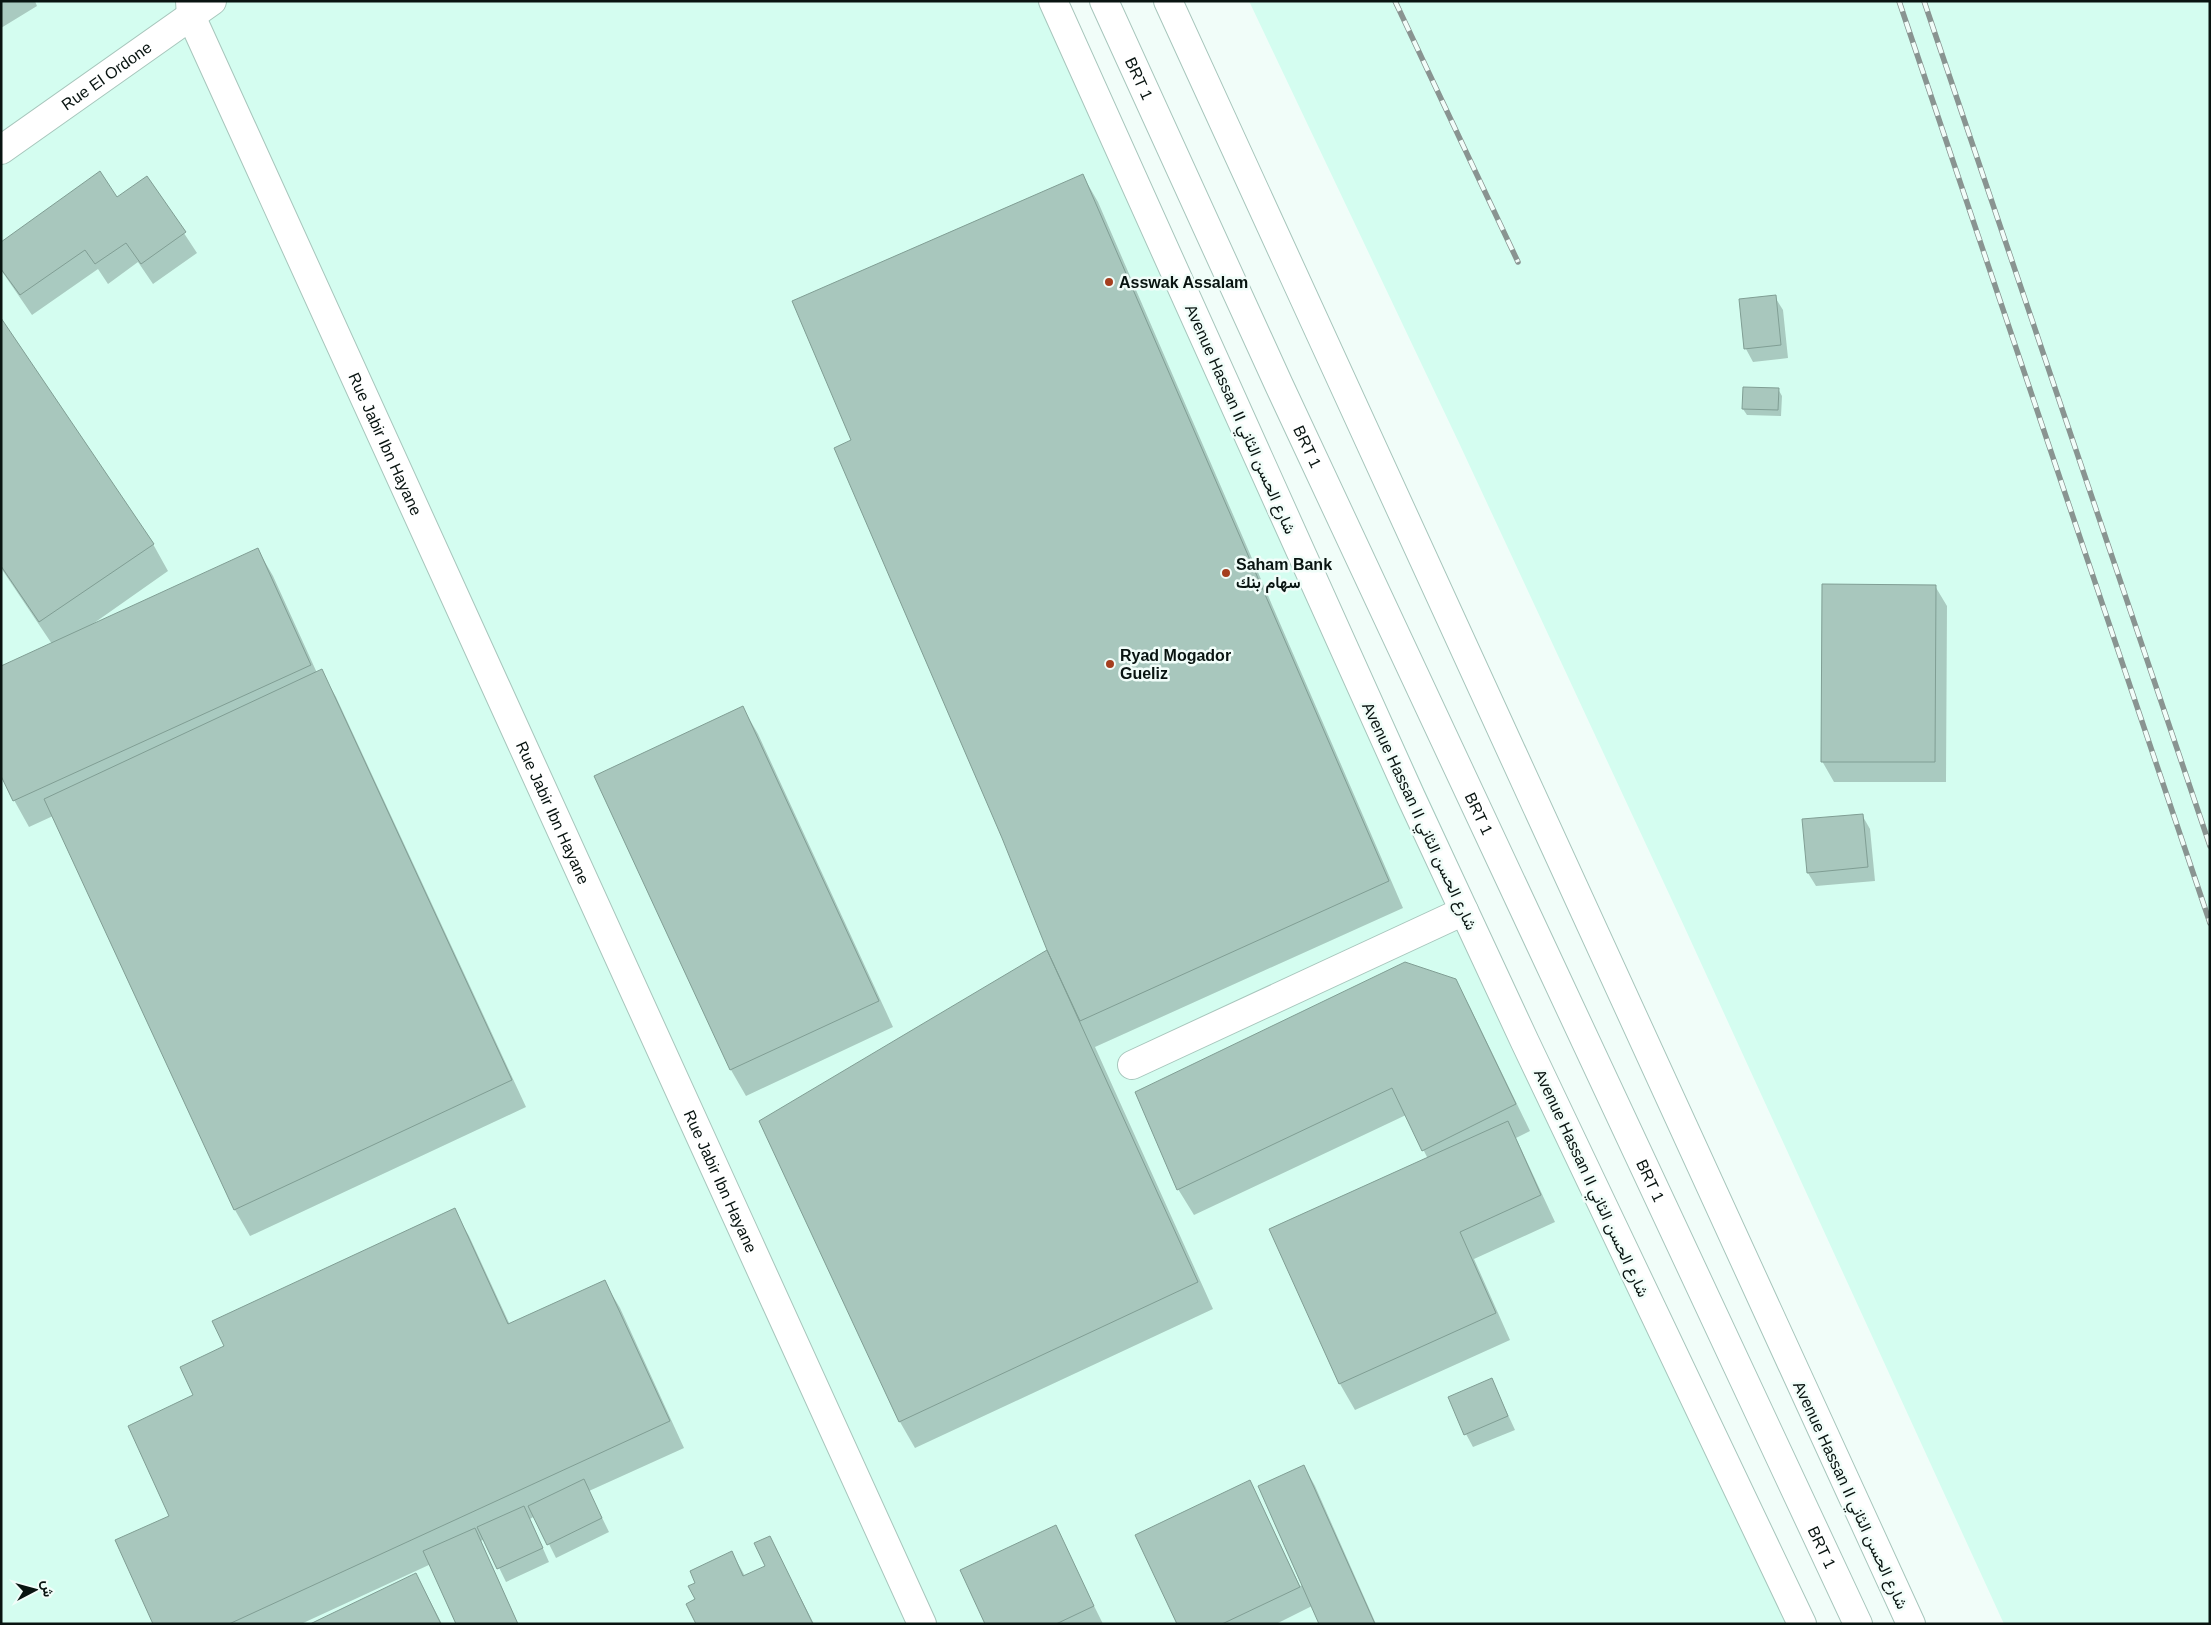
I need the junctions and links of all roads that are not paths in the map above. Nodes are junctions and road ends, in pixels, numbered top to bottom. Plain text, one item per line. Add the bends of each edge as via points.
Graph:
1 (1053, 1) edge
2 (1104, 1) edge
3 (1168, 1) edge
4 (198, 6) edge
5 (1, 150) edge
6 (1464, 911) junction
7 (1132, 1065) dead end
8 (922, 1624) edge
9 (1802, 1624) edge
10 (1858, 1624) edge
11 (1911, 1624) edge

1 - 6 main road, Avenue Hassan II شارع الحسن الثاني
2 - 10 main road, BRT 1 via 1271,367
3 - 11 main road, Avenue Hassan II شارع الحسن الثاني
4 - 5 main road, Rue El Ordone
4 - 8 main road, Rue Jabir Ibn Hayane
6 - 7 main road
6 - 9 main road, Avenue Hassan II شارع الحسن الثاني

